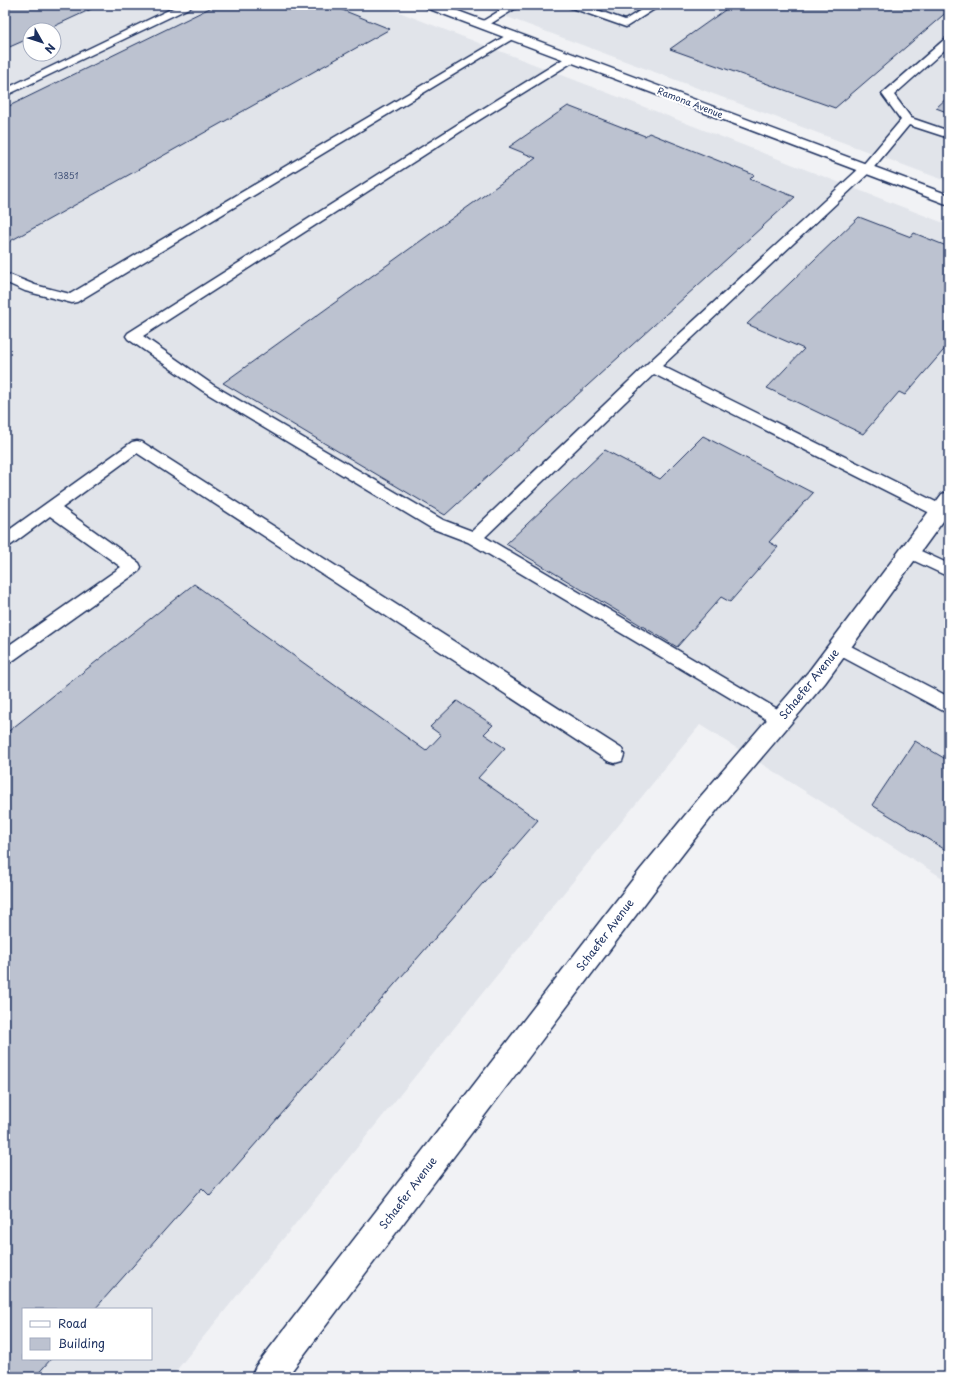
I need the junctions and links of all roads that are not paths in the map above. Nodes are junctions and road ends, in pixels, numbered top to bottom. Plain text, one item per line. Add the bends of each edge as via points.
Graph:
1 (187, 5) edge
2 (432, 5) edge
3 (516, 5) edge
4 (573, 5) edge
5 (656, 5) edge
6 (483, 24) junction
7 (512, 35) junction
8 (949, 41) edge
9 (572, 58) junction
10 (5, 93) edge
11 (907, 120) junction
12 (949, 135) edge
13 (866, 169) junction
14 (949, 200) edge
15 (5, 277) edge
16 (652, 367) junction
17 (945, 505) edge
18 (50, 508) junction
19 (474, 538) junction
20 (5, 540) edge
21 (910, 552) junction
22 (949, 571) edge
23 (839, 647) junction
24 (5, 656) edge
25 (949, 706) edge
26 (780, 719) junction
27 (615, 756) dead end
28 (267, 1377) edge

1 - 10 lane
2 - 6 street, Ramona Avenue
3 - 6 lane
4 - 5 lane via 626,24
6 - 7 street, Ramona Avenue
7 - 9 street, Ramona Avenue
7 - 15 lane via 72,299 30,288
8 - 11 lane via 888,94
9 - 13 street, Ramona Avenue
9 - 19 lane via 133,336 208,388 437,524
11 - 12 lane
11 - 13 lane
13 - 14 street, Ramona Avenue
13 - 16 lane
16 - 17 lane
16 - 19 lane
17 - 21 street, Schaefer Avenue
18 - 20 lane
18 - 24 lane via 133,567
18 - 27 lane via 137,446
19 - 26 lane
21 - 22 lane
21 - 23 street, Schaefer Avenue
23 - 25 lane
23 - 26 street, Schaefer Avenue
26 - 28 street, Schaefer Avenue via 649,878

